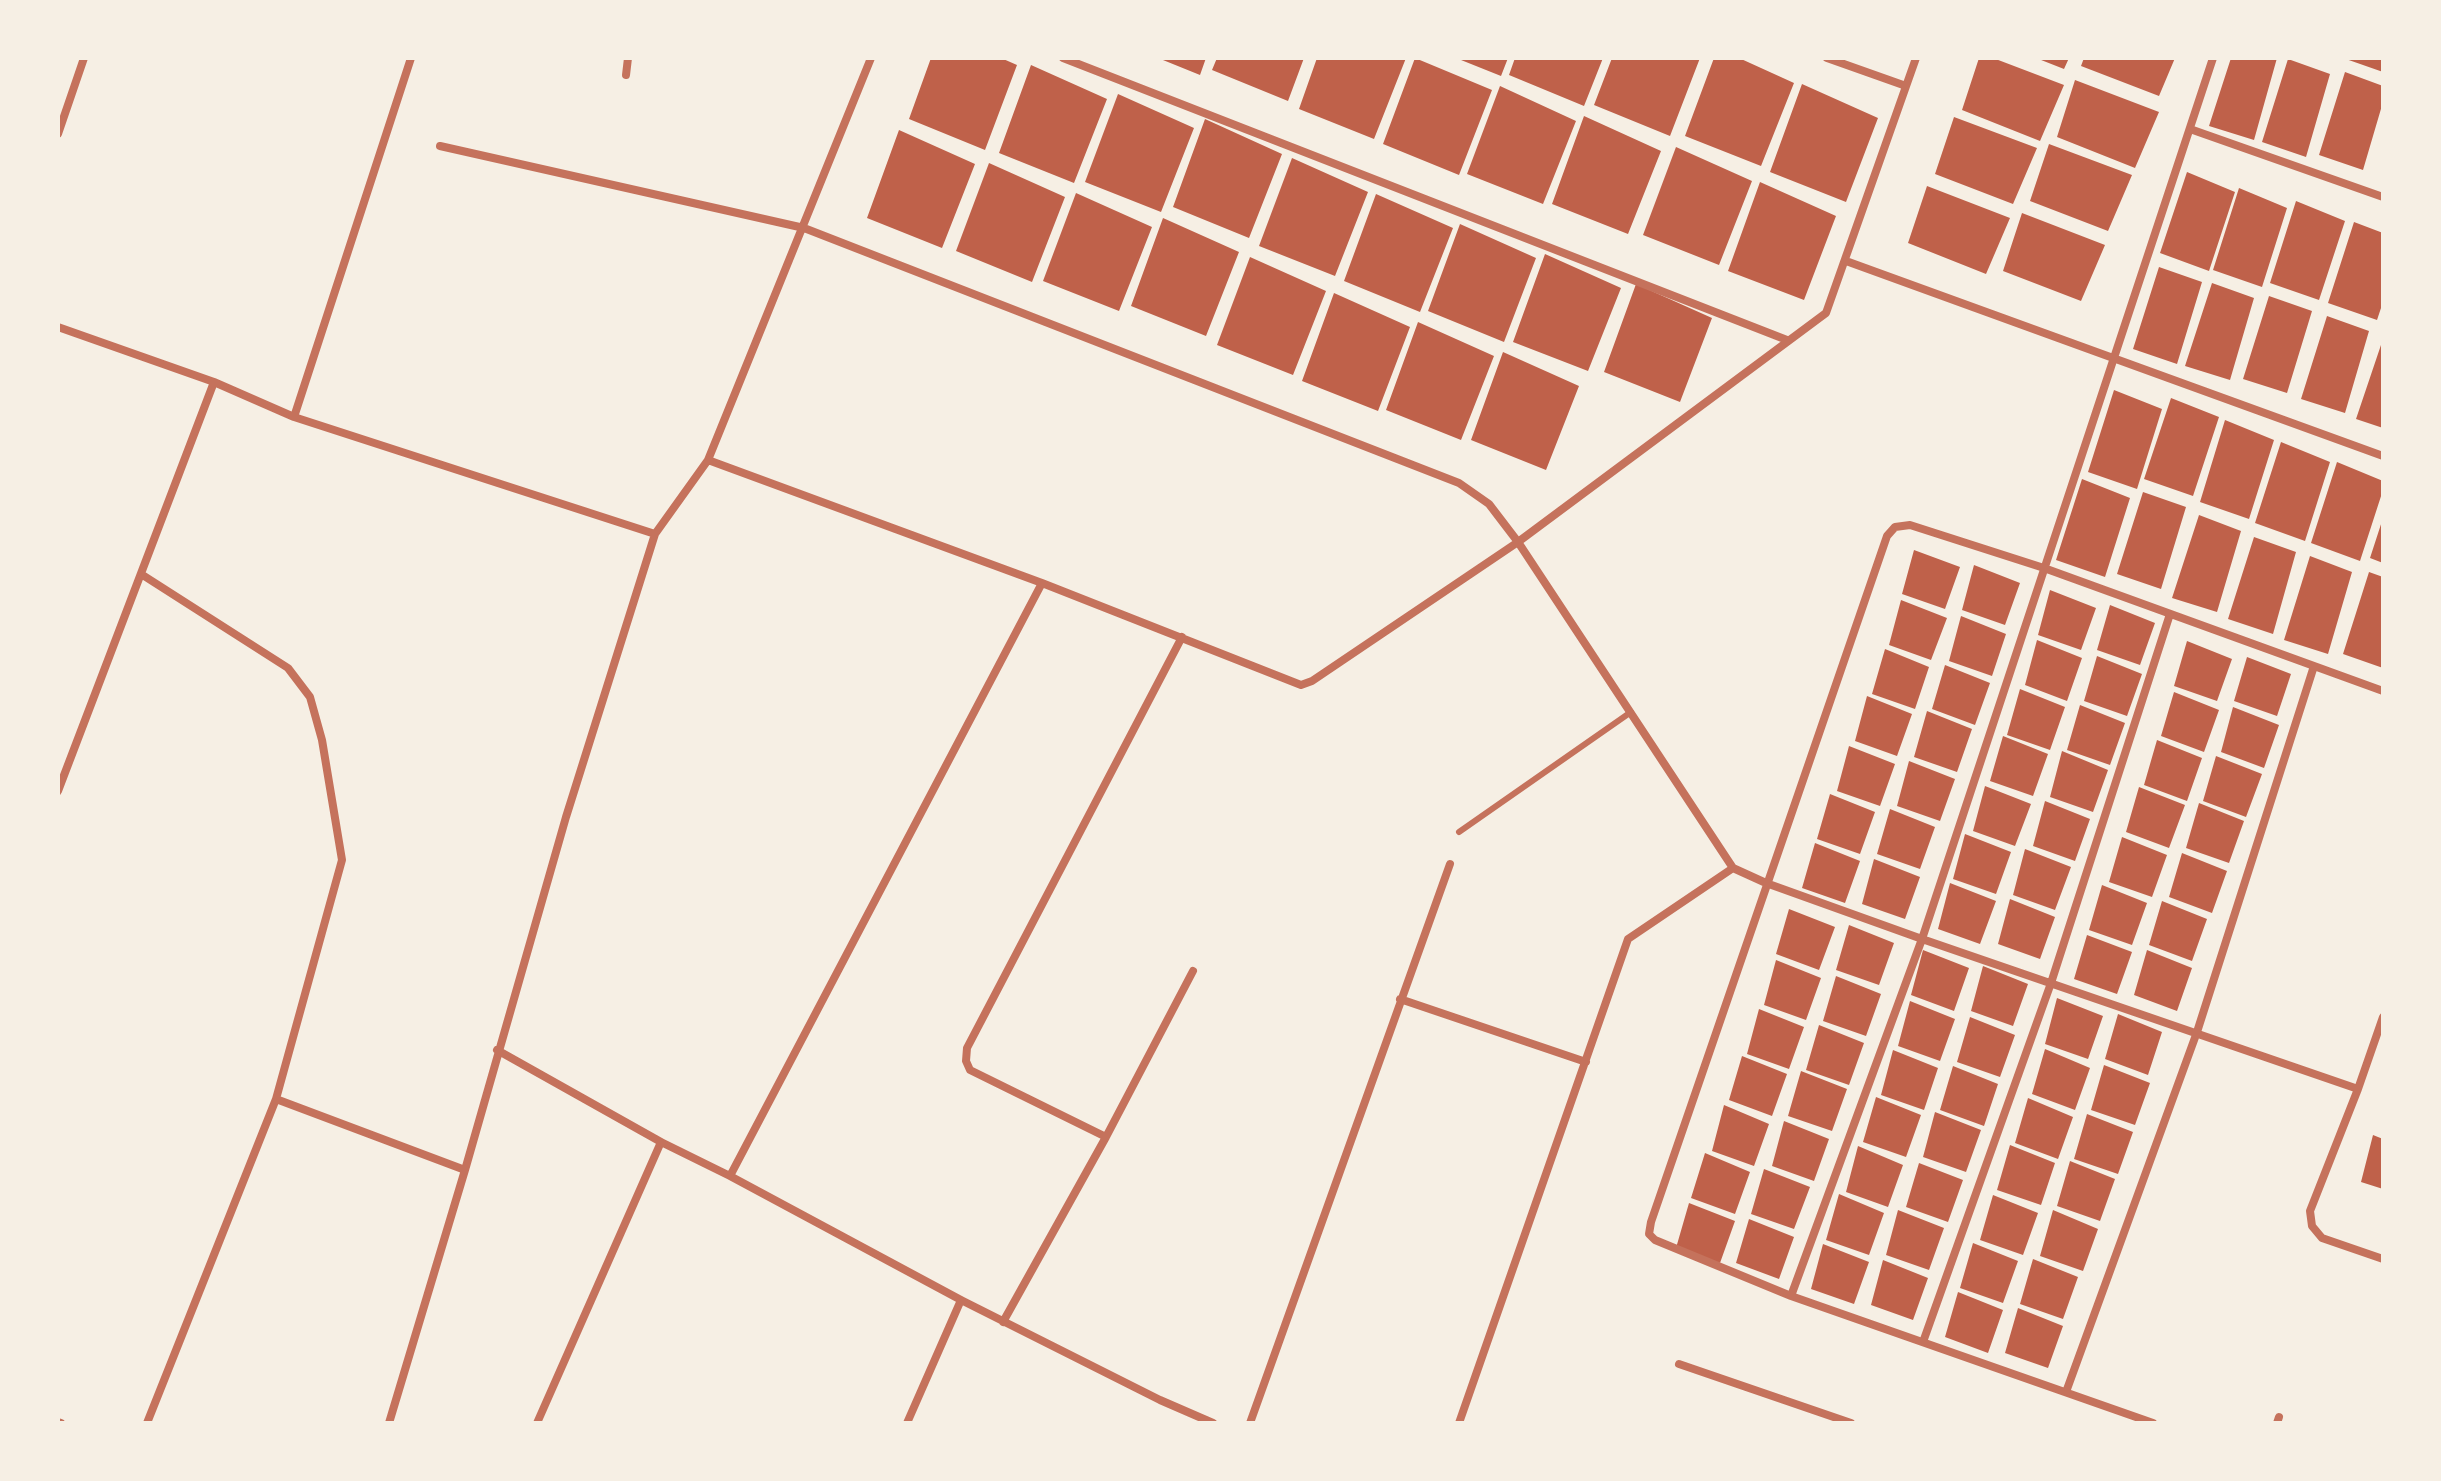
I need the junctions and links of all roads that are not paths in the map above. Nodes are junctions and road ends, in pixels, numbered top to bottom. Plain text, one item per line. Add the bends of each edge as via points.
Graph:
1 (84, 58) edge
2 (411, 58) edge
3 (628, 58) edge
4 (871, 58) edge
5 (1063, 58) edge
6 (1827, 58) edge
7 (1916, 58) edge
8 (2213, 58) edge
9 (626, 75) dead end
10 (1906, 86) junction
11 (2190, 129) junction
12 (58, 134) edge
13 (440, 146) dead end
14 (2383, 197) edge
15 (804, 228) junction
16 (1846, 261) junction
17 (58, 327) edge
18 (1787, 340) junction
19 (2113, 360) junction
20 (214, 382) junction
21 (294, 417) junction
22 (2383, 456) edge
23 (708, 460) junction
24 (655, 534) junction
25 (1518, 542) junction
26 (2044, 568) junction
27 (141, 574) junction
28 (1042, 583) junction
29 (2170, 614) junction
30 (1182, 637) junction
31 (2314, 666) junction
32 (2383, 691) edge
33 (1631, 712) junction
34 (58, 791) edge
35 (1459, 832) dead end
36 (1450, 864) dead end
37 (1733, 868) junction
38 (1766, 883) junction
39 (1922, 939) junction
40 (1193, 971) dead end
41 (2051, 983) junction
42 (1400, 999) junction
43 (2383, 1017) edge
44 (2197, 1032) junction
45 (497, 1050) junction
46 (1586, 1062) junction
47 (2358, 1089) junction
48 (276, 1099) junction
49 (1106, 1137) junction
50 (661, 1142) junction
51 (465, 1170) junction
52 (730, 1176) junction
53 (2383, 1259) edge
54 (1791, 1296) junction
55 (961, 1300) junction
56 (1003, 1322) junction
57 (1923, 1342) junction
58 (1679, 1364) dead end
59 (2066, 1392) junction
60 (147, 1423) edge
61 (389, 1423) edge
62 (537, 1423) edge
63 (907, 1423) edge
64 (1213, 1423) edge
65 (1250, 1423) edge
66 (1459, 1423) edge
67 (1851, 1423) edge
68 (2153, 1423) edge

1 - 12 street
2 - 21 street
3 - 9 street
4 - 15 street
5 - 18 street
6 - 10 street
7 - 10 street
8 - 11 street
10 - 16 street
11 - 14 street
11 - 19 street
13 - 15 street
15 - 23 street
15 - 25 street via 1459,483 1489,504
16 - 18 street via 1826,313
16 - 19 street
17 - 20 street
18 - 25 street
19 - 22 street
19 - 26 street
20 - 21 street
20 - 27 street
21 - 24 street
23 - 24 street
23 - 28 street
24 - 45 street
25 - 30 street via 1301,685
25 - 33 street
26 - 29 street
26 - 38 street via 1910,525 1895,527 1887,536
26 - 39 street
27 - 34 street
27 - 48 street via 288,668 310,697 322,740 342,860
28 - 30 street
28 - 52 street
29 - 31 street
29 - 41 street
30 - 49 street via 967,1048 970,1070
31 - 32 street
31 - 44 street
33 - 35 lane
33 - 37 street
36 - 42 street
37 - 38 street
37 - 46 street via 1628,939
38 - 39 street
38 - 54 street via 1649,1234
39 - 41 street
39 - 54 street
40 - 49 street
41 - 44 street
41 - 57 street
42 - 46 street
42 - 65 street
43 - 47 street
44 - 47 street
44 - 59 street
45 - 50 street
45 - 51 street
46 - 66 street
47 - 53 street via 2310,1211 2312,1226 2322,1238
48 - 51 street
48 - 60 street
49 - 56 street
50 - 52 street
50 - 62 street
51 - 61 street
52 - 55 street
54 - 57 street
55 - 56 street
55 - 63 street
56 - 64 street
57 - 59 street
58 - 67 street
59 - 68 street

